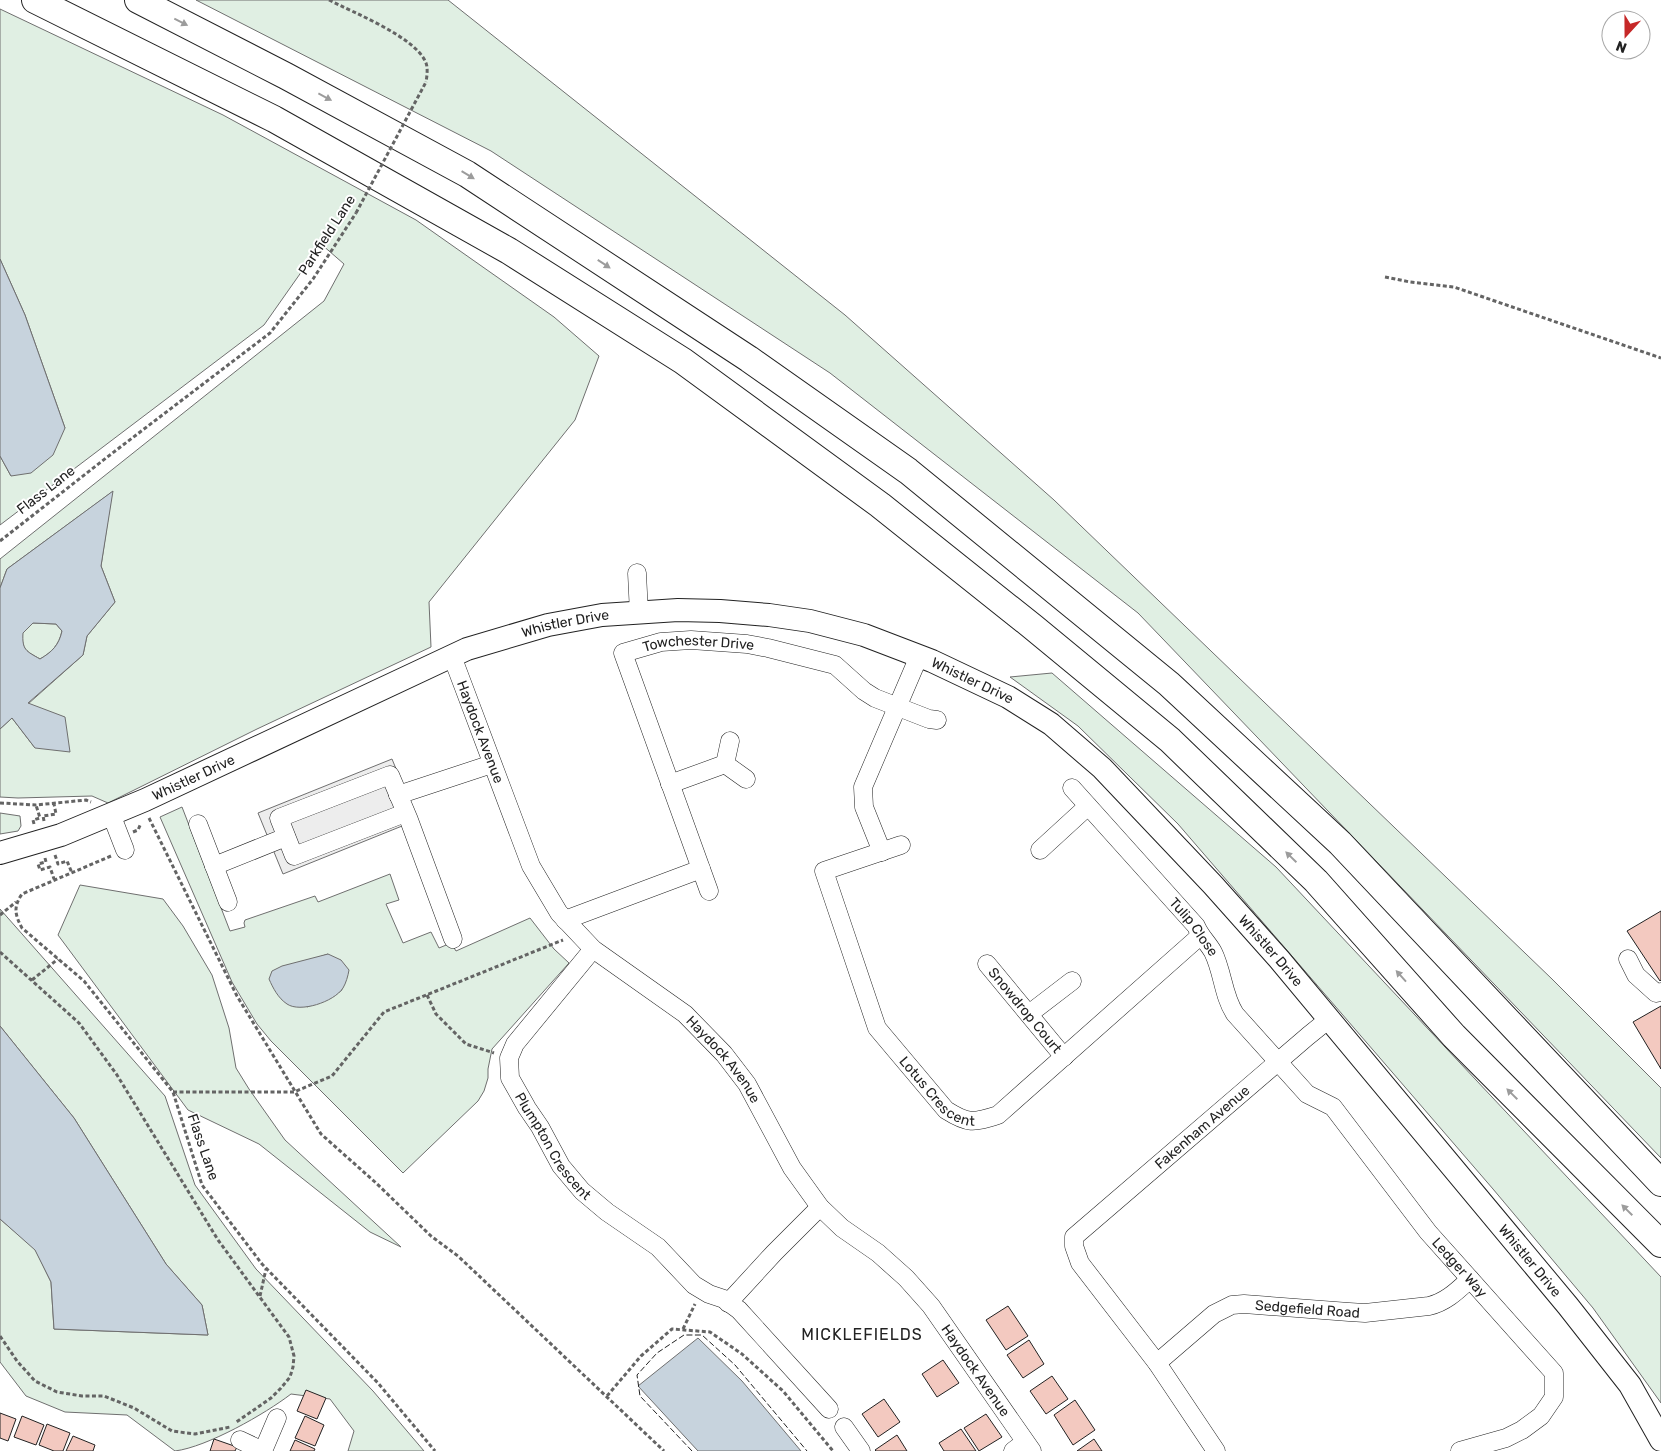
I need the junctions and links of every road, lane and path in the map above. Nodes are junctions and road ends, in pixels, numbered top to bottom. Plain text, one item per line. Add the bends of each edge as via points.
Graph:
1 (35, 0) edge
2 (138, 0) edge
3 (329, 0) edge
4 (1385, 277) dead end
5 (1661, 358) edge
6 (106, 458) joint
7 (0, 541) edge
8 (637, 573) dead end
9 (639, 612) junction
10 (452, 656) junction
11 (919, 656) junction
12 (898, 707) junction
13 (938, 720) dead end
14 (730, 741) dead end
15 (492, 764) junction
16 (725, 764) junction
17 (746, 779) dead end
18 (670, 784) junction
19 (1072, 788) dead end
20 (398, 795) junction
21 (0, 803) edge
22 (54, 804) junction
23 (36, 805) junction
24 (1088, 806) junction
25 (405, 813) junction
26 (148, 815) dead end
27 (107, 816) junction
28 (198, 824) dead end
29 (46, 829) dead end
30 (36, 831) dead end
31 (286, 837) junction
32 (901, 845) dead end
33 (125, 850) joint
34 (1040, 850) dead end
35 (53, 851) dead end
36 (882, 852) junction
37 (0, 853) edge
38 (43, 854) dead end
39 (214, 866) junction
40 (701, 869) junction
41 (72, 873) junction
42 (54, 879) junction
43 (709, 891) dead end
44 (17, 902) junction
45 (228, 902) dead end
46 (0, 915) edge
47 (566, 920) junction
48 (580, 933) junction
49 (1200, 936) junction
50 (453, 939) dead end
51 (593, 949) junction
52 (0, 952) edge
53 (58, 959) junction
54 (1628, 960) dead end
55 (987, 964) dead end
56 (32, 980) junction
57 (1072, 981) dead end
58 (1661, 992) edge
59 (428, 995) junction
60 (1029, 1014) junction
61 (1329, 1019) junction
62 (1064, 1057) junction
63 (509, 1058) junction
64 (1277, 1062) junction
65 (173, 1092) junction
66 (294, 1092) junction
67 (1661, 1183) edge
68 (820, 1207) junction
69 (1661, 1244) edge
70 (266, 1269) junction
71 (1470, 1279) junction
72 (702, 1290) junction
73 (260, 1297) junction
74 (728, 1302) junction
75 (682, 1330) junction
76 (0, 1336) edge
77 (1156, 1363) junction
78 (607, 1396) junction
79 (829, 1409) dead end
80 (277, 1418) dead end
81 (844, 1427) dead end
82 (235, 1434) junction
83 (1661, 1440) edge
84 (1023, 1448) edge
85 (263, 1451) edge
86 (435, 1451) edge
87 (664, 1451) edge
88 (833, 1451) edge
89 (861, 1451) edge
90 (1216, 1451) edge
91 (1460, 1451) edge

69 -> 1 highway via 1454,1036 1316,881 1170,740 880,505 683,362 509,251 274,119
2 -> 67 highway via 468,174 749,359 908,472 1169,684 1340,843
3 - 6 path, Parkfield Lane, bridge via 407,40 427,64 426,82 356,213 313,279 270,333
4 - 5 path via 1454,287
6 - 7 path, Flass Lane
8 - 9 street
9 - 10 main road, Whistler Drive via 548,625
9 - 11 main road, Whistler Drive via 720,611 785,617 864,635
10 - 15 street, Haydock Avenue
10 - 27 main road, Whistler Drive
11 - 12 street
11 - 61 main road, Whistler Drive via 1008,697 1051,724 1102,768 1234,907
12 - 13 street
12 - 18 street, Towchester Drive via 864,691 835,665 748,644 691,640 661,642 623,653
12 - 36 street via 863,787 864,808
14 - 16 street
15 - 20 street
15 - 47 street, Haydock Avenue via 531,866
16 - 17 street
16 - 18 street
18 - 40 street, Towchester Drive
19 - 24 street, Tulip Close
20 - 25 street
20 - 31 street via 390,775 279,818
21 - 23 path
22 - 23 path
22 - 27 path via 86,800
22 - 29 path via 56,814 43,816
23 - 30 path via 40,818 33,820
24 - 34 street
24 - 49 street, Tulip Close via 1196,926
25 - 31 street via 294,856
25 - 50 street
26 - 66 path via 236,996
27 - 33 street
27 - 37 main road, Whistler Drive via 49,840
28 - 39 street
31 - 39 street
32 - 36 street
33 - 41 path
35 - 41 path via 58,864 67,860
36 - 62 street, Lotus Crescent via 824,871 877,1028 946,1110 960,1119 977,1122 998,1115
38 - 42 path via 46,862 38,864 40,870 50,867
39 - 45 street
40 - 43 street, Towchester Drive
40 - 47 street
41 - 42 path
42 - 44 path via 22,894
44 - 46 path
44 - 53 path, Flass Lane via 16,916 22,928
47 - 48 street, Haydock Avenue
48 - 51 street, Haydock Avenue
48 - 59 path
49 - 62 street, Lotus Crescent
49 - 64 street, Tulip Close via 1212,951 1230,1006
51 - 63 street via 515,1044
51 - 68 street, Haydock Avenue via 685,1014 724,1054 747,1084 792,1168
52 - 56 path
53 - 56 path
53 - 65 path, Flass Lane via 84,981
54 - 58 street via 1636,975 1656,993
55 - 60 street, Snowdrop Court
56 - 73 path via 79,1023 117,1075 218,1240
57 - 60 street
59 - 63 path via 436,1014 466,1044
59 - 66 path via 384,1012 332,1076
60 - 62 street, Snowdrop Court
61 - 64 street, Fakenham Avenue
61 - 83 main road, Whistler Drive via 1604,1349 1630,1385
63 - 72 street, Plumpton Crescent via 510,1078 561,1166 582,1191 658,1246
64 - 71 street, Ledger Way via 1307,1094 1333,1107 1428,1232
64 - 77 street, Fakenham Avenue via 1074,1237 1080,1263
65 - 66 path
65 - 70 path, Flass Lane via 202,1185
66 - 78 path via 321,1134 431,1236 458,1256
68 - 74 street
68 - 84 street, Haydock Avenue via 906,1278 930,1306
70 - 73 path
70 - 86 path, Flass Lane via 378,1384
71 - 77 street, Sedgefield Road via 1449,1298 1429,1306 1358,1312 1232,1305 1214,1314
71 - 91 street, Ledger Way via 1554,1373 1554,1397 1541,1416 1522,1430
72 - 74 street, Plumpton Crescent
72 - 75 path
73 - 82 path via 289,1337 293,1367 290,1377
74 - 79 street, Plumpton Crescent via 739,1310
75 - 78 path via 672,1329 641,1356
75 - 88 path via 710,1332 742,1354 783,1391
76 - 82 path via 35,1381 57,1392 104,1396 134,1408 172,1431
77 - 90 street
78 - 87 path
80 - 85 street
81 - 89 street
82 - 85 street

